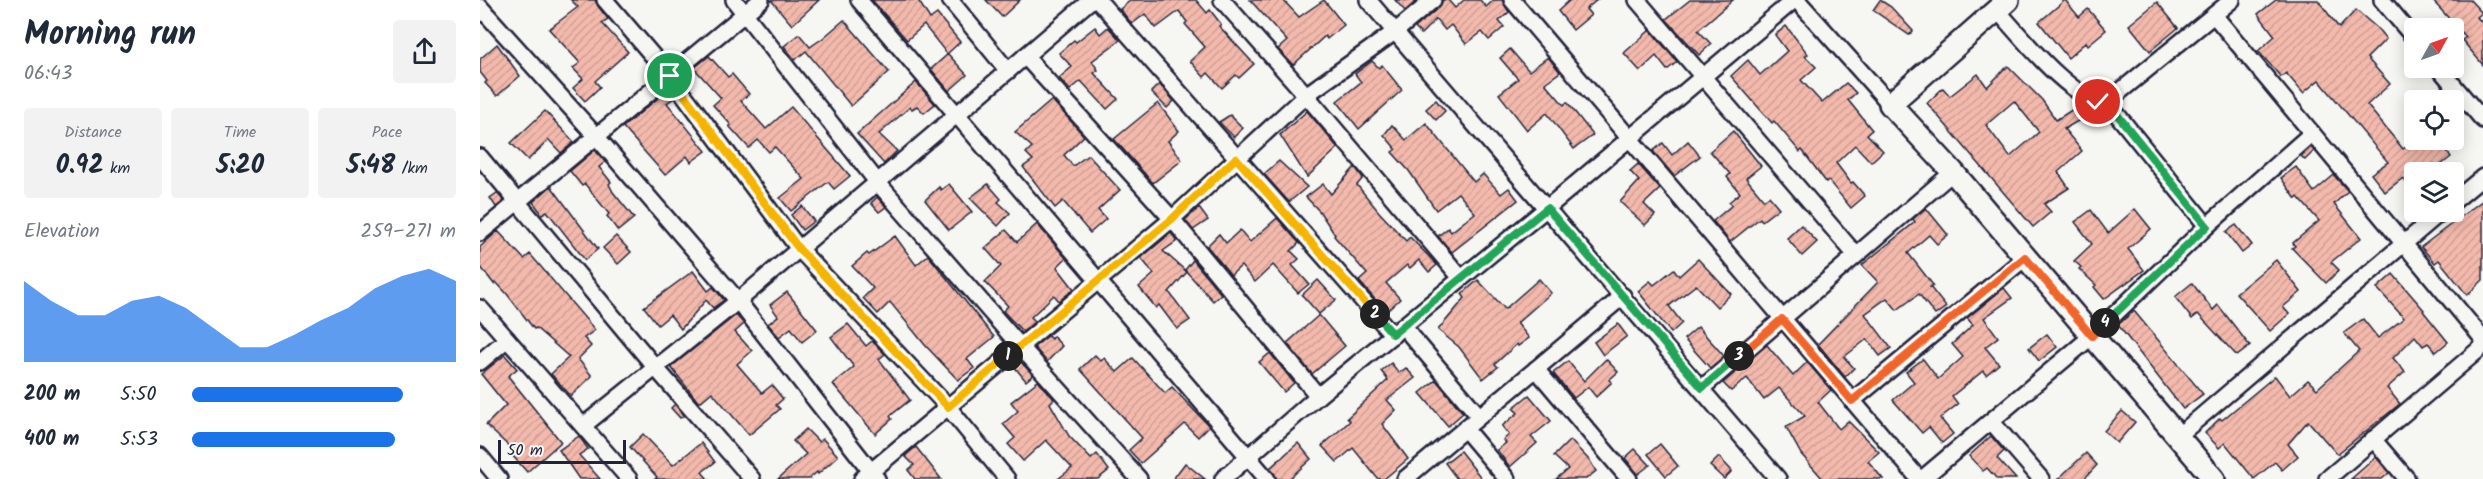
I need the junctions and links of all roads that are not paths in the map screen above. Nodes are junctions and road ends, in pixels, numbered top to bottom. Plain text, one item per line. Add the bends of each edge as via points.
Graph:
1 (605, 0) edge
2 (734, 0) edge
3 (761, 0) edge
4 (860, 0) edge
5 (950, 0) edge
6 (1222, 0) edge
7 (1368, 0) edge
8 (1433, 0) edge
9 (1512, 0) edge
10 (1637, 0) edge
11 (1796, 0) edge
12 (2232, 0) edge
13 (2382, 0) edge
14 (1091, 1) edge
15 (2003, 5) edge
16 (480, 7) edge
17 (744, 13) junction
18 (2214, 15) junction
19 (2404, 26) edge
20 (1396, 31) junction
21 (1025, 56) junction
22 (1008, 71) junction
23 (670, 76) junction
24 (1702, 76) junction
25 (2447, 78) edge
26 (1306, 95) junction
27 (2107, 102) junction
28 (1890, 104) junction
29 (956, 114) junction
30 (2483, 120) edge
31 (2312, 133) junction
32 (596, 136) junction
33 (1629, 138) junction
34 (480, 157) edge
35 (1236, 158) junction
36 (1953, 172) junction
37 (2483, 177) edge
38 (878, 183) junction
39 (2464, 193) edge
40 (518, 201) junction
41 (1547, 208) junction
42 (1172, 219) junction
43 (2428, 222) edge
44 (2207, 226) junction
45 (480, 233) edge
46 (2403, 242) junction
47 (799, 249) junction
48 (1855, 254) junction
49 (2025, 257) junction
50 (1461, 278) junction
51 (1098, 281) junction
52 (1623, 296) junction
53 (738, 301) junction
54 (480, 308) edge
55 (1782, 319) junction
56 (1398, 330) junction
57 (2092, 336) junction
58 (507, 339) junction
59 (2483, 339) edge
60 (1020, 346) junction
61 (2483, 346) edge
62 (480, 362) edge
63 (655, 367) junction
64 (1536, 369) junction
65 (1702, 388) junction
66 (1317, 396) junction
67 (1852, 401) junction
68 (948, 407) junction
69 (1479, 416) junction
70 (1991, 421) junction
71 (583, 426) junction
72 (1465, 429) junction
73 (2178, 436) junction
74 (2373, 438) junction
75 (480, 456) edge
76 (1248, 456) junction
77 (870, 477) edge
78 (1775, 478) edge
79 (499, 479) edge
80 (629, 479) edge
81 (752, 479) edge
82 (1007, 479) edge
83 (1139, 479) edge
84 (1223, 479) edge
85 (1267, 479) edge
86 (1405, 479) edge
87 (1507, 479) edge
88 (1629, 479) edge
89 (1920, 479) edge
90 (2041, 479) edge
91 (2214, 479) edge
92 (2327, 479) edge
93 (2407, 479) edge

1 - 23 street
2 - 17 street
3 - 17 street
4 - 29 street
5 - 22 street
6 - 26 street
7 - 20 street
8 - 20 street
9 - 33 street
10 - 24 street
11 - 24 street
11 - 28 street
12 - 18 street
13 - 19 street
14 - 21 street
14 - 35 street
15 - 27 street via 2042,59 2071,86 2098,102
15 - 28 street
16 - 32 street
17 - 23 street
17 - 38 street
18 - 27 street
18 - 31 street
20 - 26 street
20 - 41 street
21 - 22 street
21 - 42 street
22 - 29 street
23 - 32 street
23 - 47 street
24 - 33 street
24 - 48 street
25 - 30 street
26 - 35 street
26 - 50 street
27 - 44 street
28 - 36 street
29 - 38 street
29 - 51 street
31 - 44 street
31 - 46 street
32 - 40 street
32 - 53 street
33 - 41 street
33 - 55 street
34 - 40 street
35 - 42 street
35 - 56 street
36 - 48 street
36 - 49 street
37 - 39 street
38 - 47 street
38 - 60 street
40 - 45 street
40 - 63 street
41 - 50 street
41 - 52 street
42 - 51 street
42 - 66 street
43 - 46 street
44 - 57 street
46 - 59 street
46 - 73 street
47 - 53 street
47 - 68 street
48 - 55 street
49 - 57 street
49 - 67 street
50 - 56 street
51 - 60 street
51 - 76 street
52 - 64 street
52 - 65 street
53 - 63 street
53 - 77 street
54 - 58 street
55 - 65 street
55 - 67 street
56 - 66 street
56 - 69 street
57 - 70 street
57 - 73 street
58 - 62 street
58 - 71 street
60 - 68 street
60 - 83 street
61 - 74 street
63 - 71 street
63 - 81 street
64 - 69 street
64 - 88 street
65 - 78 street
66 - 76 street
67 - 89 street
68 - 77 street
68 - 82 street
69 - 72 street
70 - 89 street
70 - 90 street
71 - 80 street
72 - 86 street
72 - 87 street
73 - 91 street
74 - 92 street
74 - 93 street
75 - 79 street
76 - 84 street
76 - 85 street

